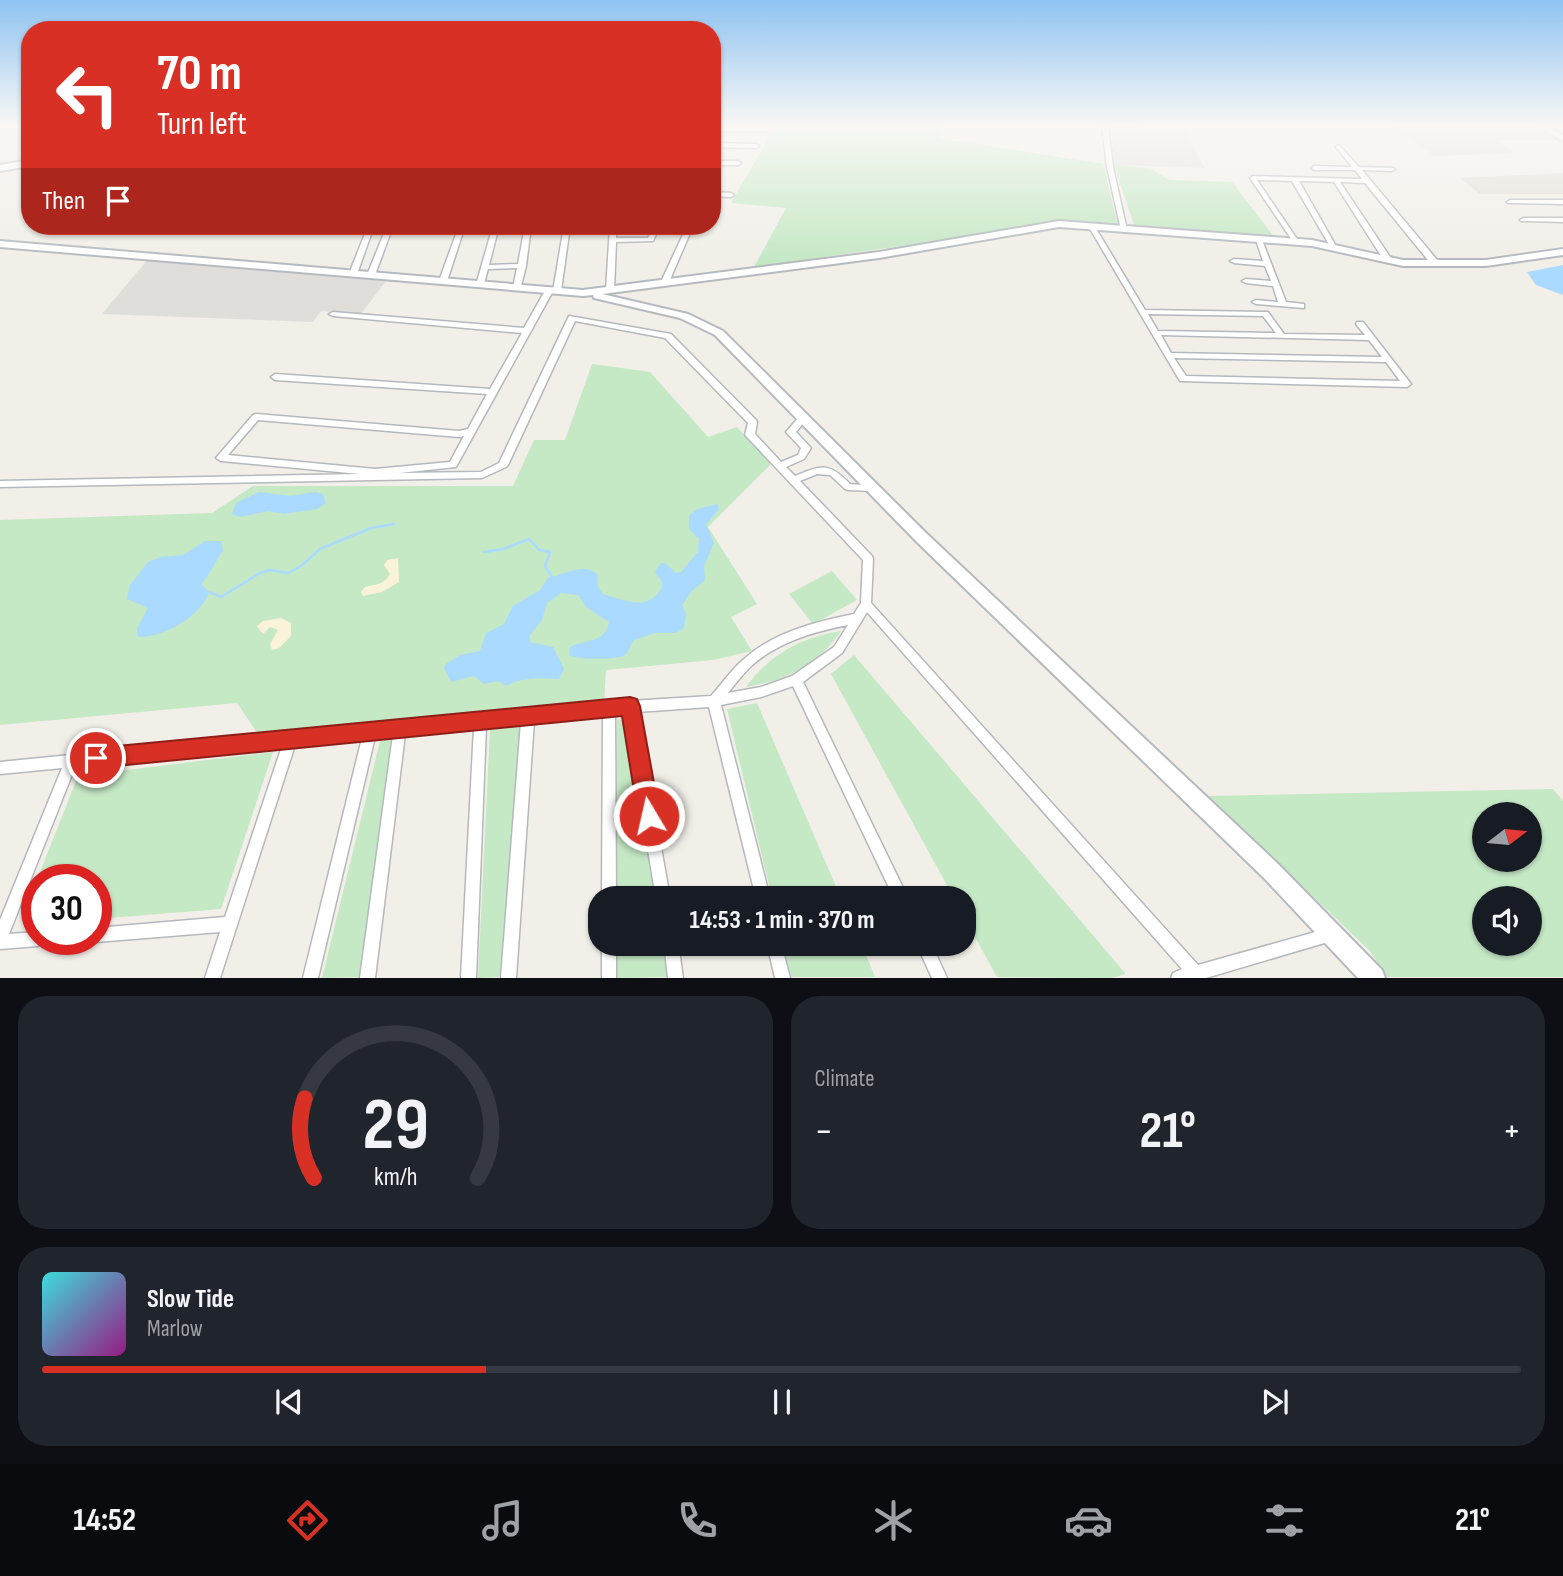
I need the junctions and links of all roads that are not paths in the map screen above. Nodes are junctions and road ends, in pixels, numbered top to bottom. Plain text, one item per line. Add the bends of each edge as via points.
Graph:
1 (1111, 170) edge
2 (1357, 170) edge
3 (1295, 180) junction
4 (1336, 180) junction
5 (1367, 181) junction
6 (721, 194) edge
7 (731, 195) dead end
8 (1510, 202) dead end
9 (1563, 202) edge
10 (1523, 220) dead end
11 (1563, 220) edge
12 (1092, 227) junction
13 (1124, 230) junction
14 (368, 235) edge
15 (387, 235) edge
16 (459, 235) edge
17 (494, 235) edge
18 (527, 235) edge
19 (565, 235) edge
20 (612, 235) edge
21 (653, 235) edge
22 (686, 235) edge
23 (612, 240) junction
24 (1259, 240) junction
25 (1296, 242) junction
26 (0, 244) edge
27 (1335, 248) junction
28 (1563, 252) edge
29 (1388, 260) junction
30 (1234, 261) dead end
31 (1435, 263) junction
32 (1268, 264) junction
33 (522, 266) junction
34 (486, 267) junction
35 (353, 274) junction
36 (371, 275) junction
37 (1246, 281) dead end
38 (443, 282) junction
39 (665, 282) junction
40 (1275, 284) junction
41 (480, 285) junction
42 (517, 288) junction
43 (610, 290) junction
44 (553, 291) junction
45 (583, 293) junction
46 (1256, 302) dead end
47 (1283, 304) junction
48 (1301, 306) dead end
49 (1143, 312) junction
50 (333, 314) dead end
51 (1360, 324) dead end
52 (526, 331) junction
53 (1156, 333) junction
54 (1282, 336) junction
55 (1371, 338) junction
56 (1169, 355) junction
57 (1388, 360) junction
58 (275, 377) dead end
59 (493, 392) junction
60 (803, 418) junction
61 (471, 431) junction
62 (780, 466) junction
63 (794, 480) junction
64 (0, 484) edge
65 (873, 488) junction
66 (866, 604) junction
67 (858, 618) junction
68 (796, 680) junction
69 (714, 701) junction
70 (630, 706) junction
71 (609, 708) junction
72 (528, 716) junction
73 (480, 720) junction
74 (400, 728) junction
75 (370, 731) junction
76 (291, 739) junction
77 (71, 761) junction
78 (0, 768) edge
79 (609, 886) edge
80 (661, 886) edge
81 (760, 886) edge
82 (895, 886) edge
83 (230, 925) junction
84 (112, 933) edge
85 (1335, 933) junction
86 (21, 939) edge
87 (0, 940) edge
88 (609, 956) edge
89 (673, 956) edge
90 (777, 956) edge
91 (929, 956) edge
92 (1195, 973) junction
93 (212, 978) edge
94 (310, 978) edge
95 (367, 978) edge
96 (468, 978) edge
97 (508, 978) edge
98 (609, 978) edge
99 (676, 978) edge
100 (783, 978) edge
101 (940, 978) edge
102 (1178, 978) edge
103 (1374, 978) edge

1 - 13 street
2 - 5 street
3 - 4 street
3 - 25 street via 1252,179
3 - 27 street
4 - 5 street
4 - 29 street
5 - 31 street
6 - 7 street
8 - 9 street
10 - 11 street
12 - 13 main road
12 - 39 main road via 1059,224 879,255
12 - 49 street
13 - 24 main road
14 - 35 street
15 - 36 street
16 - 38 street
17 - 34 street
18 - 33 street
19 - 44 street
20 - 23 street
21 - 23 street via 651,240
22 - 39 street
23 - 43 street
24 - 25 main road
24 - 32 street
25 - 27 main road
26 - 35 main road
27 - 29 main road
28 - 31 main road via 1486,263
29 - 31 main road
30 - 32 street
32 - 40 street
33 - 34 street
33 - 42 street
34 - 41 street
35 - 36 main road
36 - 38 main road
37 - 40 street
38 - 41 main road
39 - 43 main road
40 - 47 street
41 - 42 main road
42 - 44 main road
43 - 45 main road
44 - 45 main road
44 - 52 street
45 - 60 main road via 684,316 719,332
46 - 47 street
47 - 48 street
49 - 53 street
49 - 54 street via 1265,314
50 - 52 street
51 - 55 street
52 - 59 street
53 - 54 street
53 - 56 street
54 - 55 street
55 - 57 street
56 - 57 street
56 - 57 street via 1183,379 1407,384
58 - 59 street
59 - 61 street
60 - 62 street via 791,432 806,448 801,457
60 - 65 main road
61 - 61 street via 453,465 375,472 221,458 256,417 459,434
62 - 63 street
62 - 64 street via 750,435 753,422 668,336 572,318 503,465 482,475
63 - 65 street via 816,471 833,472 848,487
63 - 66 street via 868,559
65 - 85 main road
66 - 67 street
66 - 92 street
67 - 68 street via 838,650
67 - 69 street via 822,624 780,641 748,662
68 - 69 street
68 - 82 street
69 - 70 street
69 - 81 street
70 - 71 street
70 - 80 street
71 - 72 street
71 - 79 street
72 - 73 street
72 - 97 street
73 - 74 street
73 - 96 street
74 - 75 street
74 - 95 street
75 - 76 street
75 - 94 street
76 - 77 street
76 - 83 street
77 - 78 street
77 - 87 street
83 - 84 street
83 - 93 street
85 - 92 street
85 - 103 main road
86 - 87 street
88 - 98 street
89 - 99 street
90 - 100 street
91 - 101 street
92 - 102 street

